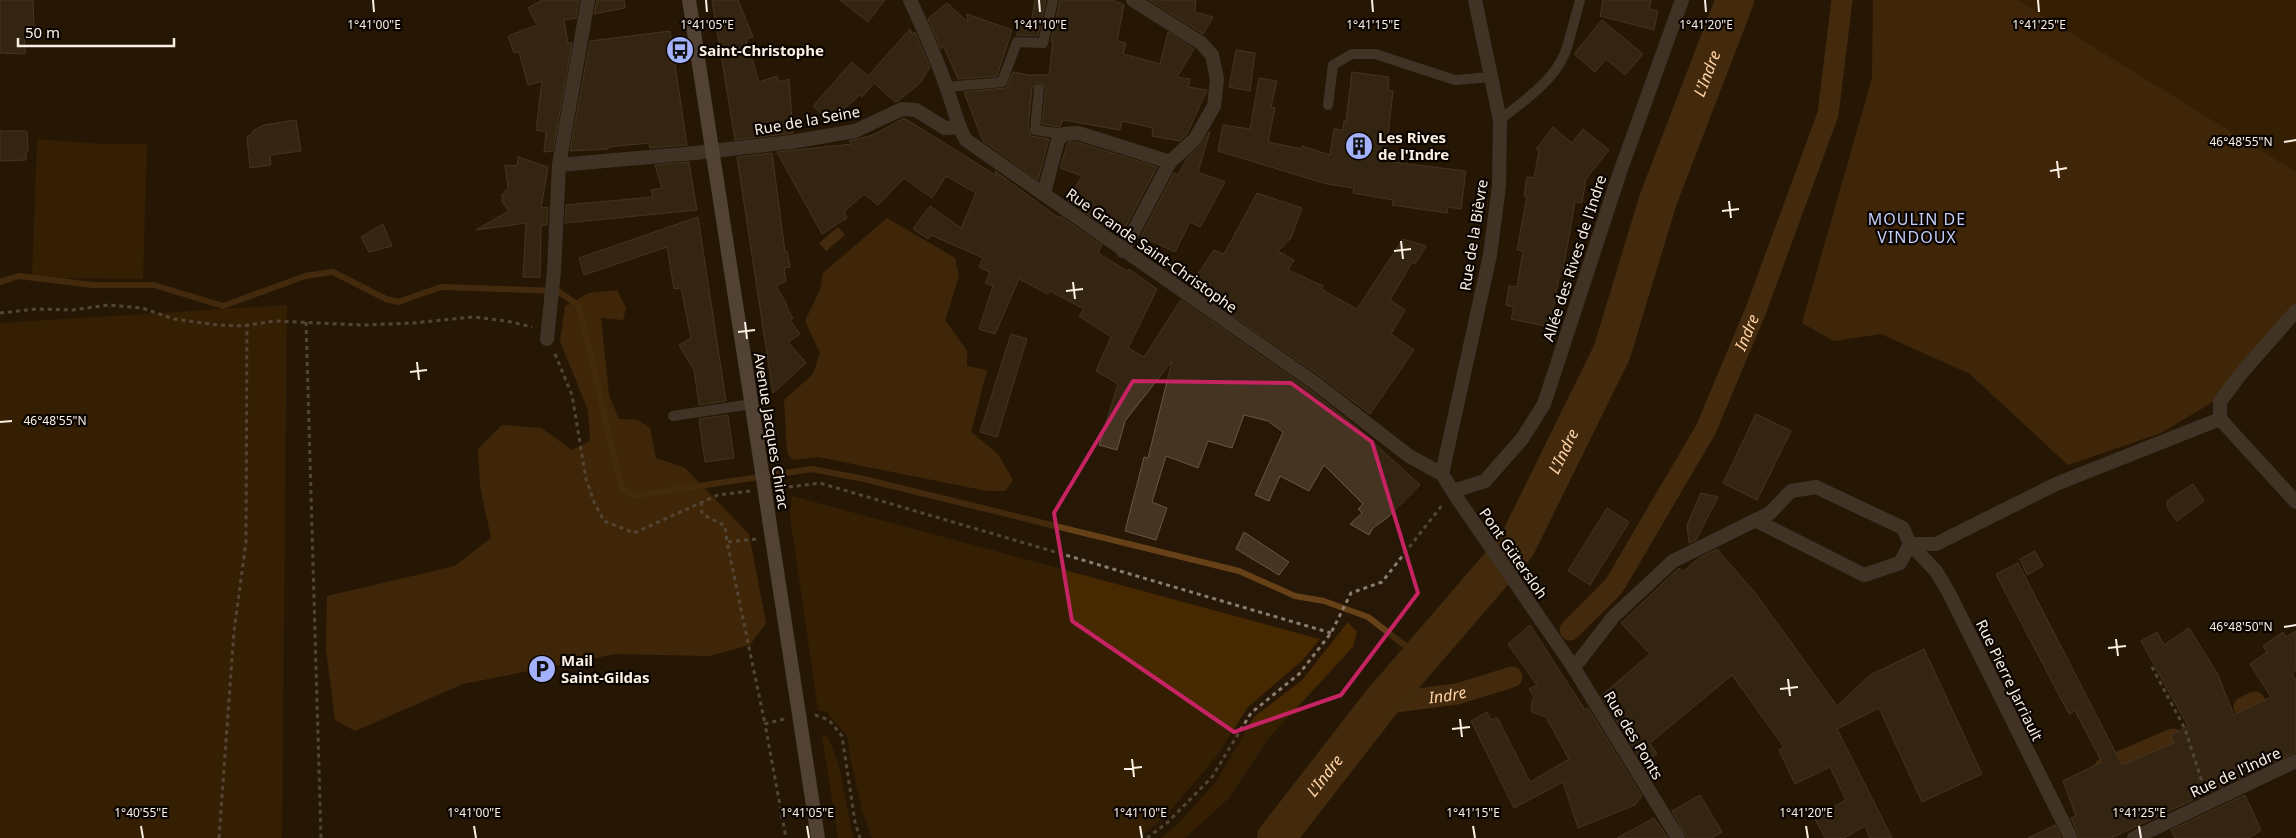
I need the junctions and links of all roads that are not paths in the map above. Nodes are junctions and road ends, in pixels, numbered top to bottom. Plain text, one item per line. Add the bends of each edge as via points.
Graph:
1 (588, 0) edge
2 (689, 0) edge
3 (910, 0) edge
4 (1053, 0) edge
5 (1133, 0) edge
6 (1475, 0) edge
7 (1580, 0) edge
8 (1682, 0) edge
9 (1492, 77) junction
10 (947, 87) junction
11 (1039, 89) dead end
12 (1328, 105) dead end
13 (1500, 120) junction
14 (959, 127) junction
15 (1064, 134) junction
16 (711, 151) junction
17 (1170, 162) junction
18 (559, 165) junction
19 (1044, 193) junction
20 (1124, 251) junction
21 (2296, 311) edge
22 (547, 339) road end
23 (752, 404) junction
24 (673, 416) dead end
25 (2220, 419) junction
26 (1442, 474) junction
27 (1455, 495) junction
28 (2296, 502) edge
29 (1755, 520) junction
30 (1910, 544) junction
31 (1561, 649) joint
32 (1572, 665) junction
33 (2296, 761) edge
34 (818, 838) edge
35 (1678, 838) edge
36 (2071, 838) edge
37 (2134, 838) edge

1 - 18 street
2 - 16 main road, Avenue Jacques Chirac
3 - 10 street, Rue Grande Saint-Christophe
4 - 10 lane via 1043,43 1017,42 1002,82
5 - 17 street via 1202,43 1212,55 1218,79 1214,106 1195,139
6 - 9 street, Rue de la Bièvre
7 - 13 lane via 1564,54 1544,83
8 - 27 street, Allée des Rives de l'Indre via 1620,172 1544,404 1522,439 1485,482
9 - 12 lane via 1455,80 1375,54 1352,54 1333,65
9 - 13 street, Rue de la Bièvre
10 - 14 street, Rue Grande Saint-Christophe
11 - 15 lane via 1035,130
13 - 26 street, Rue de la Bièvre via 1499,186 1490,255
14 - 16 street, Rue de la Seine via 945,128 909,108 855,131
14 - 19 street, Rue Grande Saint-Christophe via 966,140
15 - 17 street via 1078,133
15 - 19 street via 1058,140
16 - 18 street
16 - 23 main road, Avenue Jacques Chirac
17 - 20 street
18 - 22 street
19 - 20 street, Rue Grande Saint-Christophe
20 - 26 street, Rue Grande Saint-Christophe via 1315,383 1409,456
21 - 25 street via 2220,402
23 - 24 lane
23 - 34 main road, Avenue Jacques Chirac, bridge
25 - 28 street
25 - 30 street via 2056,484 1936,544
26 - 27 street, Pont Gütersloh
27 - 31 street, Pont Gütersloh
29 - 30 street via 1864,575 1900,563
29 - 30 street, Rue Pierre Jarriault via 1770,513 1791,491 1816,486 1903,528
29 - 32 street, Rue Pierre Jarriault via 1673,562 1613,617 1579,661
30 - 36 street, Rue Pierre Jarriault via 1936,571 1950,594
31 - 32 street, Rue des Ponts
32 - 35 street, Rue des Ponts
33 - 37 street, Rue de l'Indre

